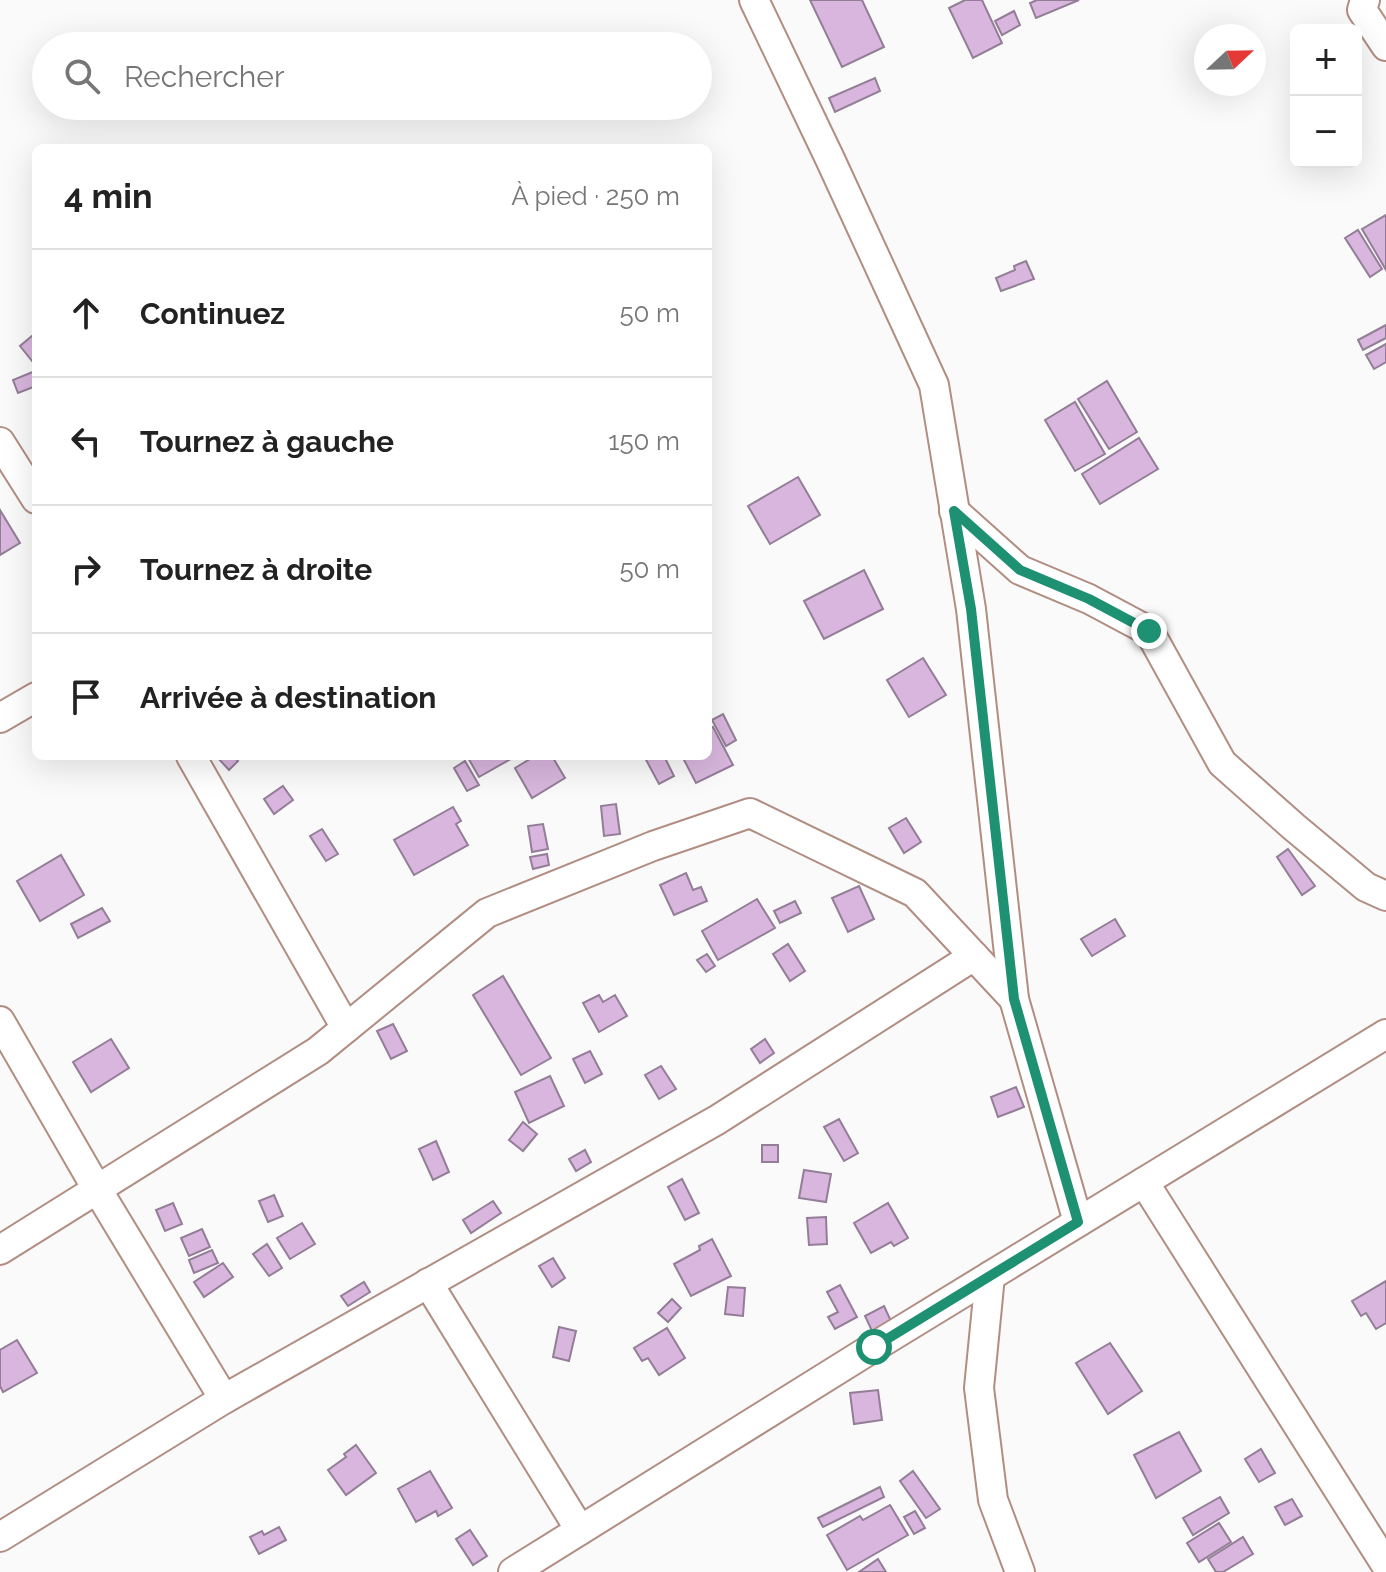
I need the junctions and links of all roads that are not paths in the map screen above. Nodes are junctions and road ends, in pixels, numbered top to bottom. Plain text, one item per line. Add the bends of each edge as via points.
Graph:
1 (754, 0) edge
2 (1365, 0) edge
3 (1386, 46) edge
4 (0, 442) edge
5 (32, 493) edge
6 (954, 511) junction
7 (32, 699) edge
8 (0, 718) edge
9 (193, 760) edge
10 (1386, 896) edge
11 (974, 956) junction
12 (1014, 999) junction
13 (0, 1021) edge
14 (346, 1028) junction
15 (1386, 1034) edge
16 (1144, 1182) junction
17 (97, 1189) junction
18 (1078, 1222) junction
19 (0, 1250) edge
20 (990, 1276) junction
21 (428, 1283) junction
22 (224, 1399) junction
23 (580, 1530) junction
24 (0, 1537) edge
25 (1386, 1565) edge
26 (513, 1572) edge
27 (1020, 1572) edge

1 - 6 street via 934,385
2 - 3 street via 1362,10
4 - 5 street
6 - 10 street via 1020,570 1149,631 1222,763 1366,887
6 - 12 street via 971,609
7 - 8 street
9 - 14 street
11 - 12 street
11 - 14 street via 915,893 750,813 487,913
11 - 21 street via 717,1120
12 - 18 street
13 - 17 street
14 - 17 street via 318,1051
15 - 16 street
16 - 18 street
16 - 25 street
17 - 19 street
17 - 22 street
18 - 20 street
20 - 23 street
20 - 27 street via 979,1388 993,1500
21 - 22 street
21 - 23 street
22 - 24 street
23 - 26 street

